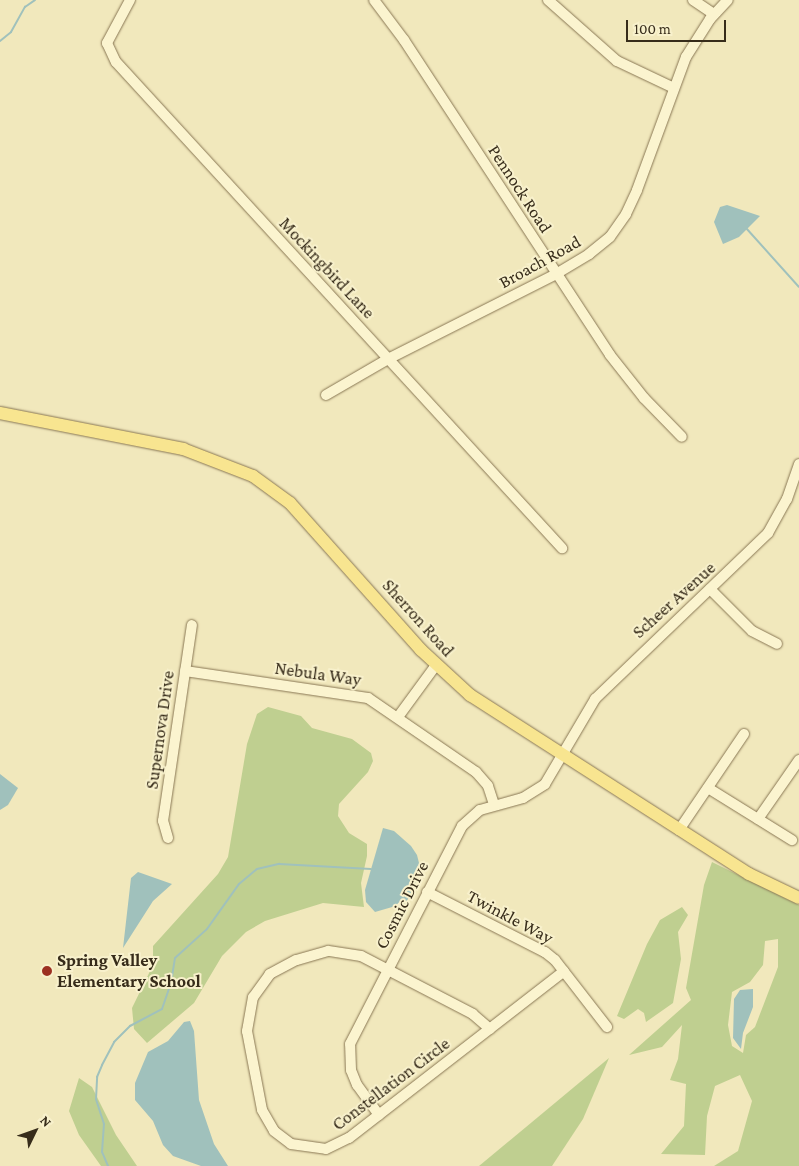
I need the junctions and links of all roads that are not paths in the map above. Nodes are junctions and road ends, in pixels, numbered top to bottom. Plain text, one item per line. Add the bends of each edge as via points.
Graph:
1 (130, 0) edge
2 (374, 0) edge
3 (548, 0) edge
4 (693, 0) edge
5 (728, 0) edge
6 (714, 14) junction
7 (674, 88) junction
8 (556, 274) junction
9 (388, 359) junction
10 (326, 395) dead end
11 (0, 413) edge
12 (682, 437) dead end
13 (799, 464) edge
14 (562, 548) dead end
15 (710, 589) junction
16 (192, 625) dead end
17 (777, 644) dead end
18 (436, 665) junction
19 (185, 671) junction
20 (398, 717) junction
21 (744, 734) dead end
22 (563, 756) junction
23 (799, 760) edge
24 (708, 788) junction
25 (494, 804) junction
26 (758, 819) junction
27 (679, 830) junction
28 (168, 838) dead end
29 (792, 840) dead end
30 (427, 892) junction
31 (799, 898) edge
32 (387, 969) junction
33 (564, 971) junction
34 (608, 1027) dead end
35 (490, 1029) junction
36 (379, 1115) junction

1 - 9 street, Mockingbird Lane via 108,38 109,53
2 - 8 street, Pennock Road via 404,40
3 - 7 street via 617,61
4 - 6 street
5 - 6 street, Broach Road
6 - 7 street, Broach Road via 686,57
7 - 8 street, Broach Road via 626,214 600,246
8 - 9 street, Broach Road
8 - 12 street, Pennock Road via 621,370
9 - 10 street, Broach Road
9 - 14 street, Mockingbird Lane
11 - 18 main road, Sherron Road via 183,449 252,476 278,493 311,524
13 - 15 street, Scheer Avenue via 774,524 751,552
15 - 17 street via 752,631
15 - 22 street, Scheer Avenue via 637,655 595,699
16 - 19 street, Supernova Drive
18 - 20 street
18 - 22 main road, Sherron Road via 470,695
19 - 20 street, Nebula Way via 361,696
19 - 28 street, Supernova Drive via 163,820
20 - 25 street, Nebula Way via 476,772 488,786
21 - 24 street
22 - 25 street, Cosmic Drive via 539,789 523,798
22 - 27 main road, Sherron Road
23 - 26 street
24 - 26 street
24 - 27 street
25 - 30 street, Cosmic Drive via 470,817 462,826
26 - 29 street
27 - 31 main road, Sherron Road via 749,874
30 - 32 street, Cosmic Drive
30 - 33 street, Twinkle Way via 545,952
32 - 35 street, Constellation Circle via 473,1014
32 - 36 street, Cosmic Drive via 354,1031 349,1058 357,1085
32 - 36 street, Constellation Circle via 343,951 328,951 281,966 259,987 248,1014 247,1031 262,1110 274,1131 291,1144 309,1149 338,1146
33 - 34 street, Twinkle Way
33 - 35 street, Constellation Circle
35 - 36 street, Constellation Circle

